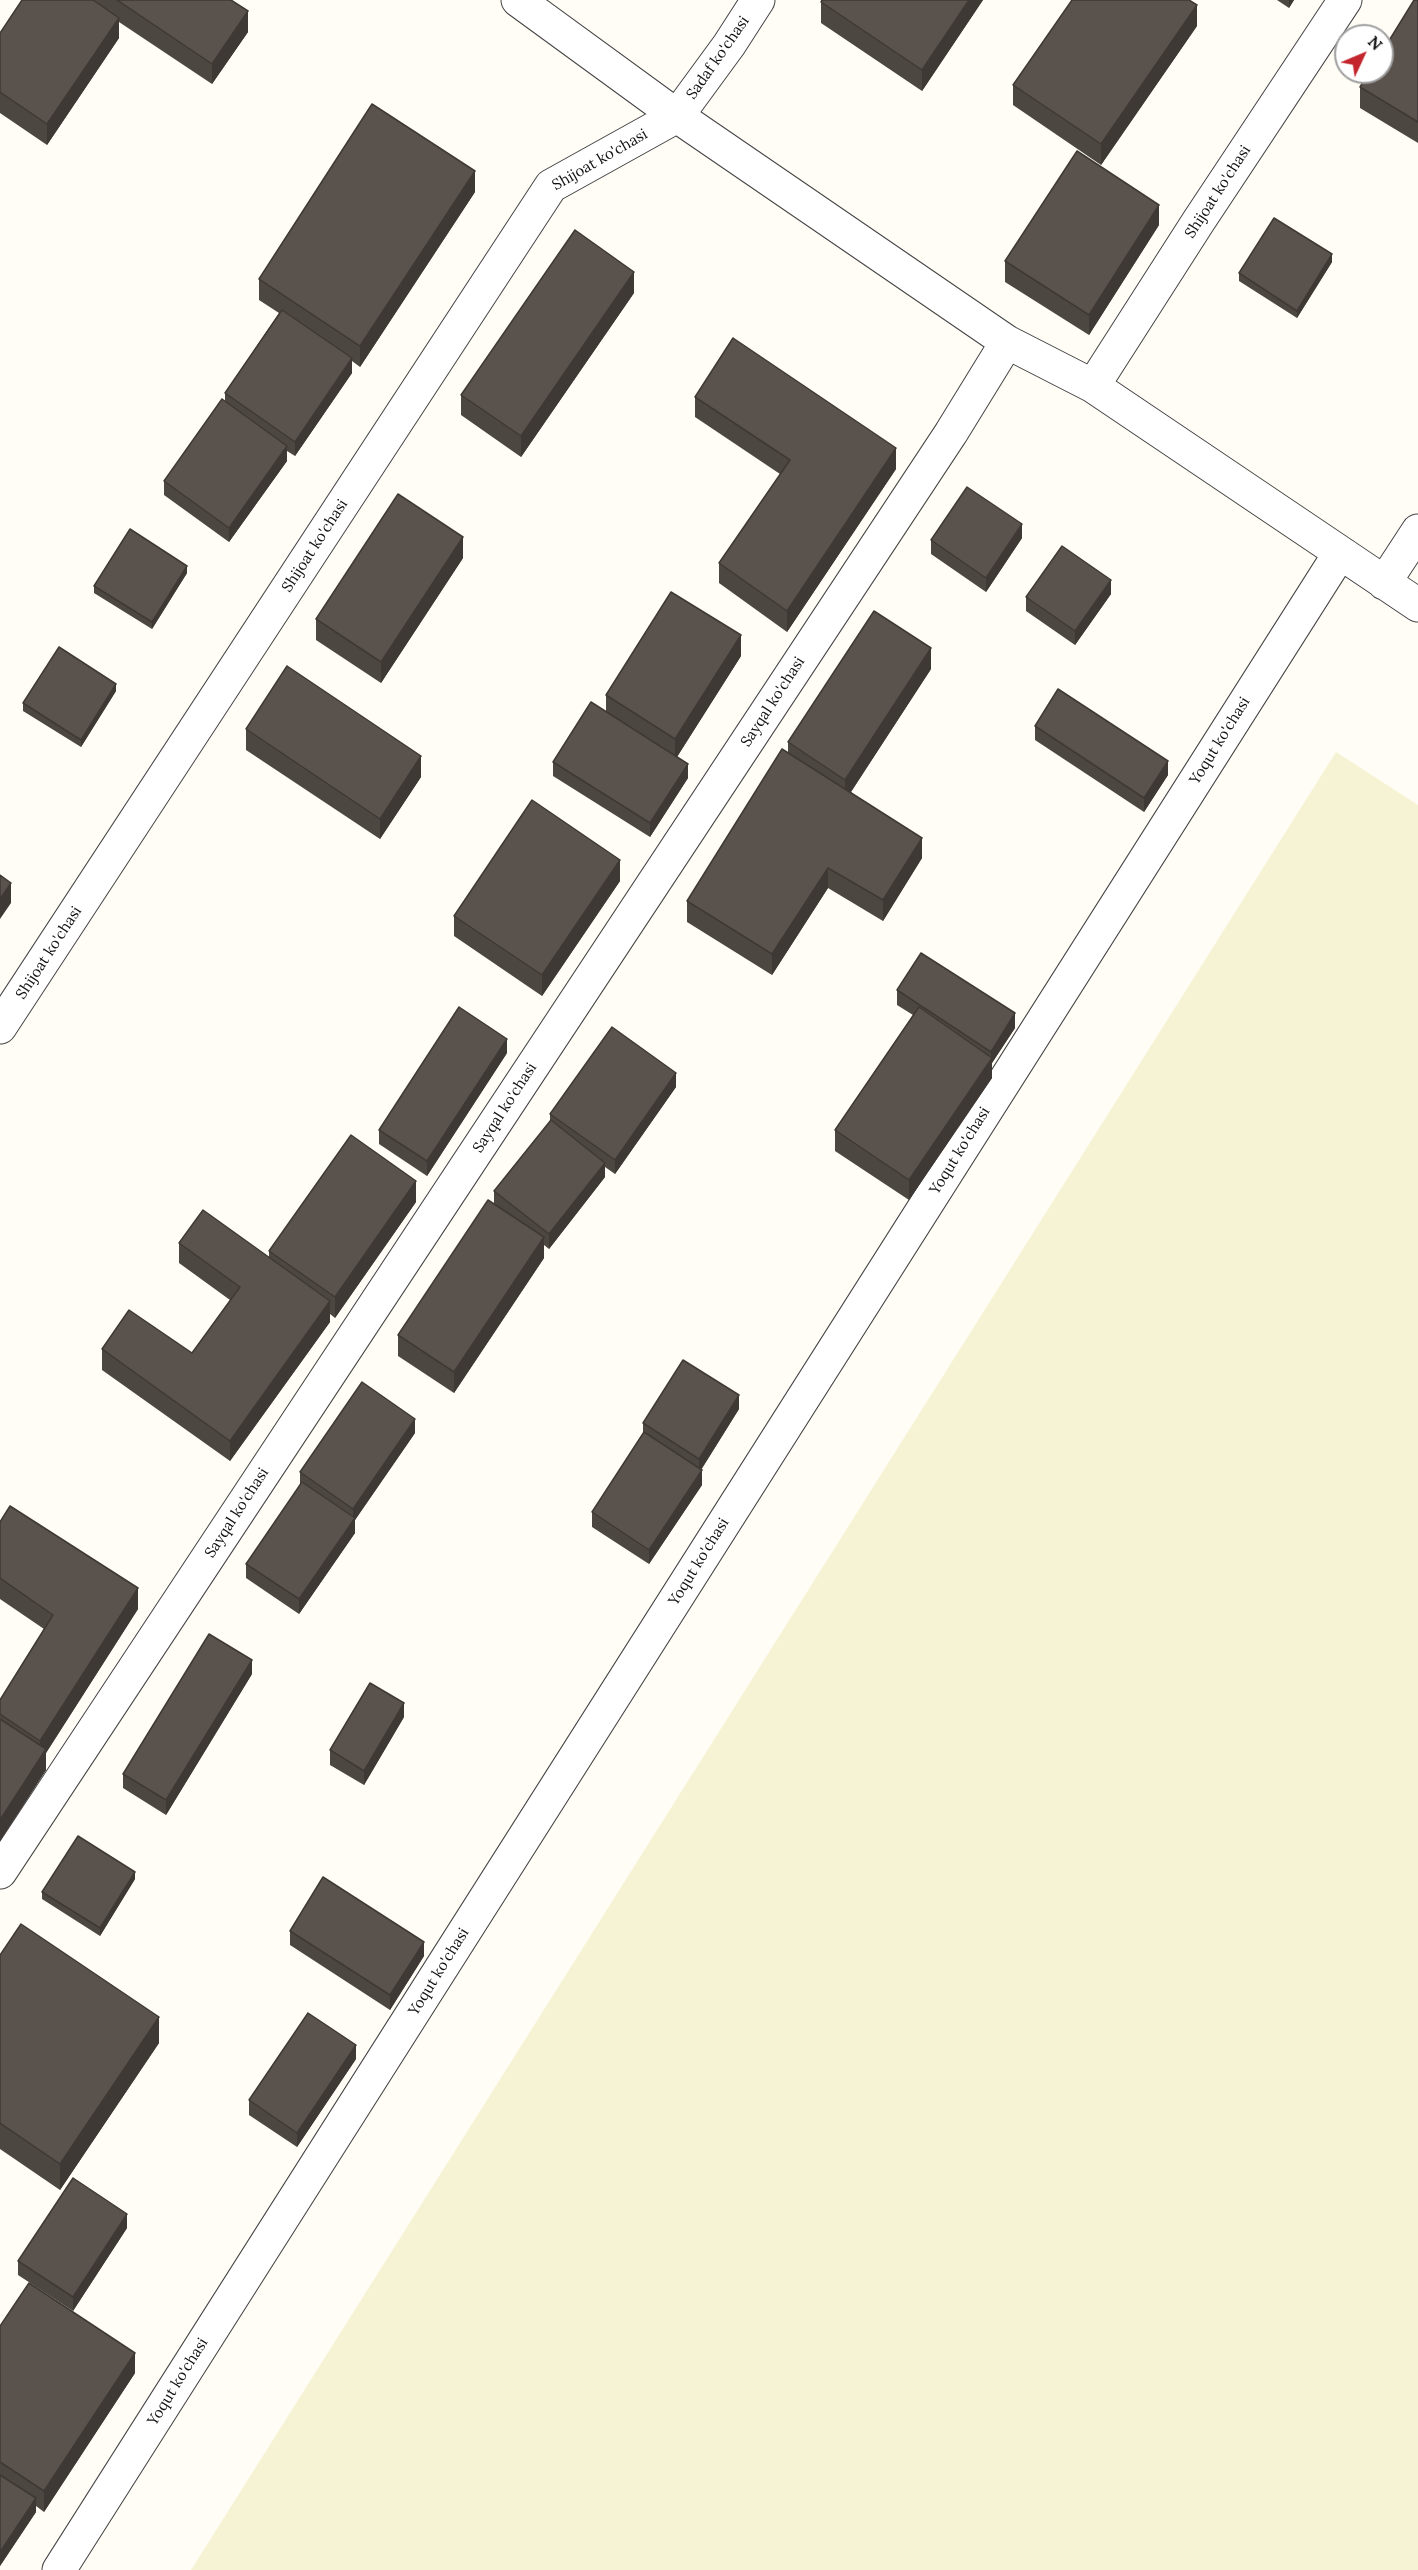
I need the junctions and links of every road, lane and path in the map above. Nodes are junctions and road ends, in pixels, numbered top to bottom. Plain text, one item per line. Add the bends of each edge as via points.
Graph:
1 (518, 0) edge
2 (758, 0) edge
3 (1345, 0) edge
4 (676, 116) junction
5 (1007, 342) junction
6 (1093, 386) junction
7 (1418, 531) edge
8 (1340, 553) junction
9 (1384, 583) junction
10 (1418, 605) edge
11 (0, 1027) edge
12 (0, 1872) edge
13 (59, 2570) edge

1 - 4 street
2 - 4 street, Sadaf ko'chasi
3 - 6 street, Shijoat ko'chasi
4 - 5 street
4 - 11 street, Shijoat ko'chasi via 551,186
5 - 6 street
5 - 12 street, Sayqal ko'chasi via 951,433
6 - 8 street
7 - 9 street
8 - 9 street
8 - 13 street, Yoqut ko'chasi
9 - 10 street

